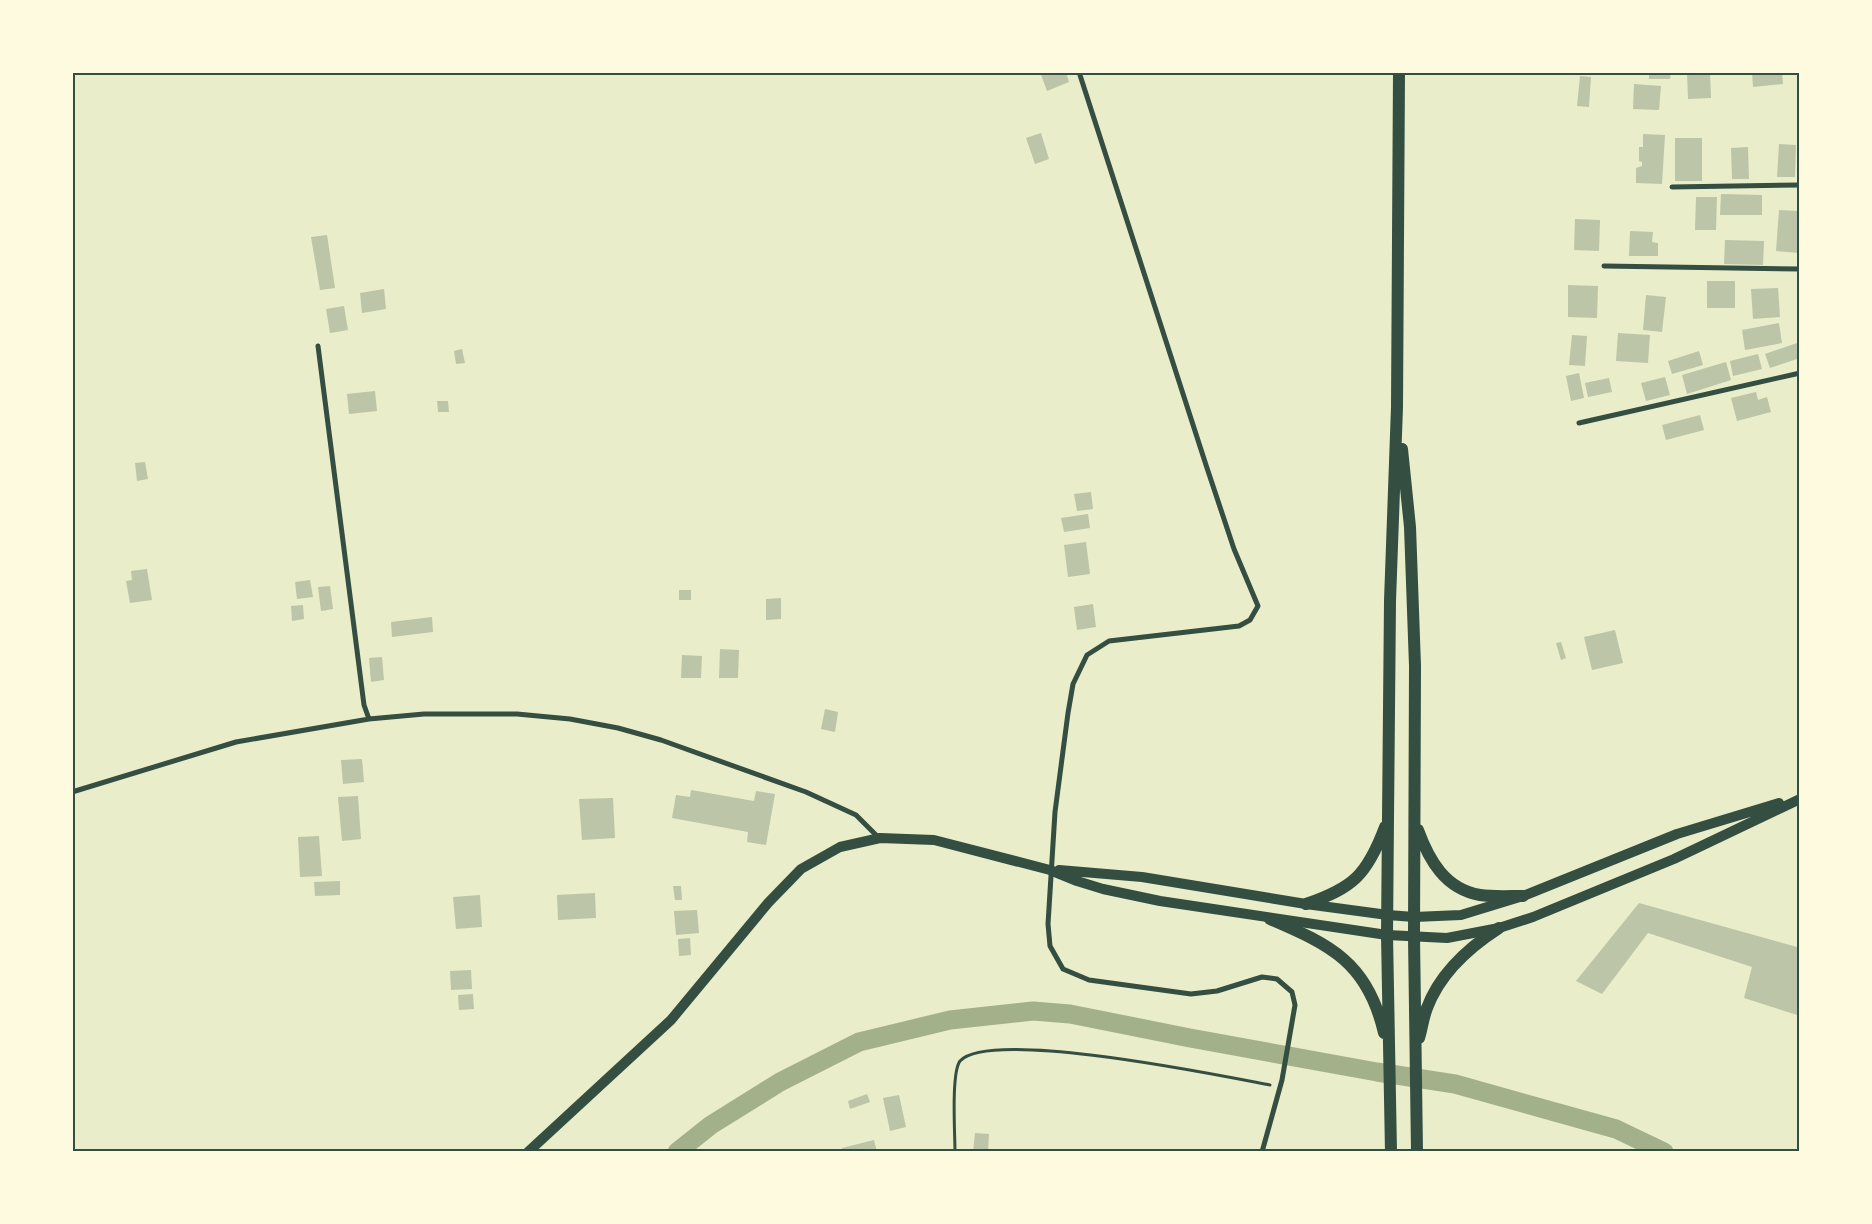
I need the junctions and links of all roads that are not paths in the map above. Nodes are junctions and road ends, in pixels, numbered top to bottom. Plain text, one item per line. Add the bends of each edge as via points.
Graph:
1 (1079, 72) edge
2 (1399, 72) edge
3 (1800, 185) edge
4 (1672, 187) dead end
5 (1604, 266) dead end
6 (1800, 269) edge
7 (318, 346) dead end
8 (1800, 373) edge
9 (1397, 407) junction
10 (1579, 423) dead end
11 (369, 719) junction
12 (72, 792) edge
13 (1800, 798) edge
14 (1388, 818) junction
15 (1415, 822) junction
16 (880, 838) junction
17 (1050, 870) junction
18 (1523, 896) junction
19 (1306, 904) junction
20 (1388, 915) junction
21 (1414, 917) junction
22 (1270, 919) junction
23 (1499, 928) junction
24 (1387, 935) junction
25 (1414, 936) junction
26 (1414, 1055) junction
27 (1389, 1057) junction
28 (528, 1152) edge
29 (1262, 1152) edge
30 (1391, 1152) edge
31 (1417, 1152) edge

1 - 17 street via 1234,549 1258,606 1250,620 1239,626 1109,641 1087,655 1073,684
2 - 9 main road
3 - 4 street
5 - 6 street
7 - 11 street via 364,705
8 - 10 street
9 - 14 main road via 1390,601
9 - 15 main road via 1410,527 1415,666
11 - 12 street via 236,742
11 - 16 street via 424,714 517,714 618,728 806,792 856,815
13 - 18 main road via 1677,834
13 - 23 main road via 1674,859
14 - 19 main road via 1372,858 1360,874 1347,887
14 - 20 main road
15 - 18 main road via 1427,854 1446,880 1479,895
15 - 21 main road
16 - 17 main road via 934,840
16 - 28 main road via 840,847 801,869 768,903 671,1020
17 - 19 main road via 1142,876
17 - 22 main road via 1103,889
17 - 29 street via 1050,946 1063,969 1089,980 1191,994 1262,977 1277,979 1292,992 1295,1005 1281,1083
18 - 21 main road via 1461,915
19 - 20 main road
20 - 21 main road
20 - 24 main road
21 - 25 main road
22 - 24 main road
22 - 27 main road via 1336,951 1360,975 1372,994
23 - 25 main road via 1446,938
23 - 26 main road via 1476,943 1448,971 1427,1008
24 - 25 main road
24 - 27 main road
25 - 26 main road
26 - 31 main road
27 - 30 main road

